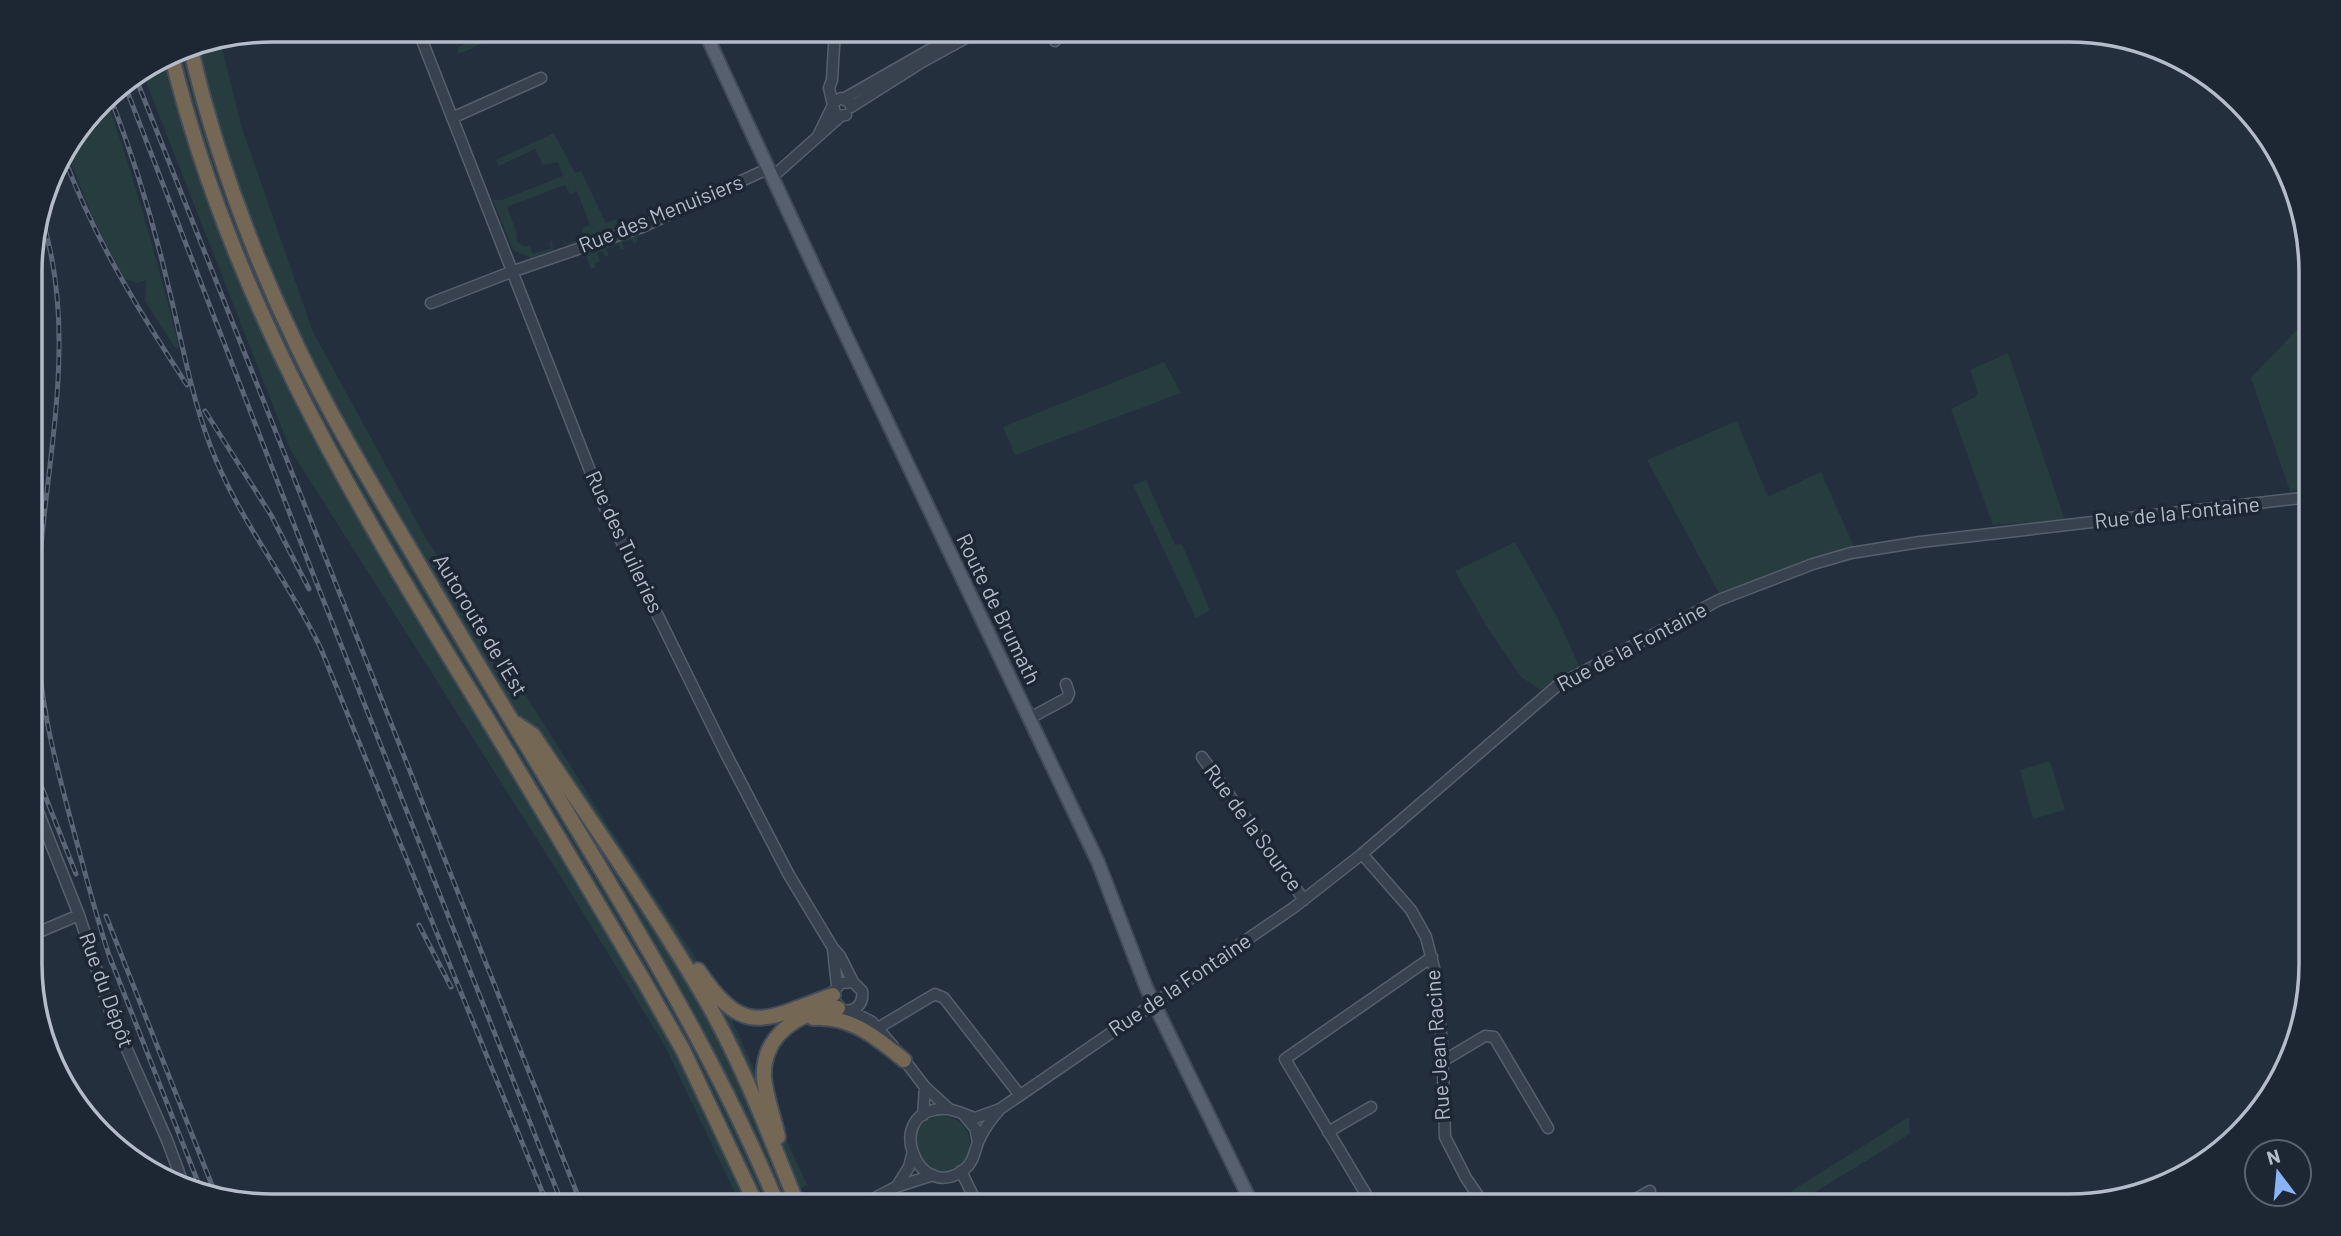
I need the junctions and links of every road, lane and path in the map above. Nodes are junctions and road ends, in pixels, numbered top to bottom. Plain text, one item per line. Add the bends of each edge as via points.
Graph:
1 (423, 42) edge
2 (710, 42) edge
3 (834, 42) edge
4 (944, 42) edge
5 (959, 42) edge
6 (193, 56) edge
7 (175, 64) edge
8 (541, 78) dead end
9 (840, 103) junction
10 (452, 118) junction
11 (817, 136) junction
12 (770, 172) junction
13 (512, 272) junction
14 (431, 303) dead end
15 (2299, 499) edge
16 (1066, 684) dead end
17 (1030, 718) junction
18 (513, 722) junction
19 (1202, 757) dead end
20 (42, 820) edge
21 (1362, 854) junction
22 (1304, 900) junction
23 (652, 913) junction
24 (79, 915) junction
25 (42, 931) edge
26 (833, 948) junction
27 (1432, 957) junction
28 (853, 982) junction
29 (840, 1000) junction
30 (863, 1000) junction
31 (1154, 1002) junction
32 (791, 1023) junction
33 (875, 1025) junction
34 (904, 1060) junction
35 (1443, 1061) junction
36 (925, 1087) junction
37 (1019, 1094) junction
38 (1371, 1107) dead end
39 (948, 1108) junction
40 (1000, 1109) junction
41 (923, 1115) junction
42 (963, 1115) junction
43 (1548, 1128) dead end
44 (1328, 1132) junction
45 (978, 1142) junction
46 (912, 1155) junction
47 (961, 1171) junction
48 (180, 1174) edge
49 (934, 1174) junction
50 (896, 1187) junction
51 (791, 1189) junction
52 (1650, 1191) dead end
53 (751, 1194) edge
54 (773, 1194) edge
55 (793, 1194) edge
56 (883, 1194) edge
57 (972, 1194) edge
58 (1247, 1194) edge
59 (1366, 1194) edge
60 (1475, 1194) edge
61 (1645, 1194) edge

1 - 10 street, Rue des Tuileries
2 - 12 main road, Route de Brumath
3 - 9 street via 830,92
4 - 9 street
5 - 9 street
6 - 18 highway, Autoroute de l’Est via 234,191 298,347 332,414
7 - 53 highway, Autoroute de l’Est via 224,223 279,355 382,544 652,994
8 - 10 street
9 - 11 street
9 - 11 street, Rue des Menuisiers via 848,113
10 - 13 street, Rue des Tuileries
11 - 12 street, Rue des Menuisiers via 778,172
12 - 13 street, Rue des Menuisiers via 763,171 642,227
12 - 17 main road, Route de Brumath
13 - 14 street, Rue des Menuisiers
13 - 26 street, Rue des Tuileries via 603,503 724,750
15 - 21 street, Rue de la Fontaine via 1920,542 1851,553 1761,583 1719,600 1558,685
16 - 17 street via 1067,698
17 - 31 main road, Route de Brumath via 1107,883
18 - 23 highway via 533,734
18 - 54 highway, Autoroute de l’Est via 663,974
19 - 22 street, Rue de la Source
20 - 24 street, Rue du Dépôt
21 - 22 street, Rue de la Fontaine
21 - 27 street, Rue Jean Racine via 1416,918
22 - 31 street, Rue de la Fontaine
23 - 29 highway via 673,933 716,996 736,1014 768,1017
23 - 51 highway via 733,1052
24 - 25 street
24 - 48 street, Rue du Dépôt via 110,1011
26 - 28 street, Rue des Tuileries
26 - 29 street, Rue des Tuileries
27 - 35 street, Rue Jean Racine
27 - 44 street via 1285,1059
28 - 29 street via 845,982
28 - 30 street, Rue des Tuileries via 860,987
29 - 30 street via 858,1007
29 - 32 highway
29 - 33 street, Rue des Tuileries
30 - 33 street, Rue des Tuileries
31 - 37 street, Rue de la Fontaine
31 - 58 main road, Route de Brumath
32 - 34 highway via 824,1017 847,1022
32 - 51 highway via 770,1046 764,1070
33 - 34 street, Rue des Tuileries
33 - 37 street via 935,994 944,998
34 - 36 street, Rue des Tuileries
35 - 43 street via 1485,1036 1494,1037
35 - 60 street, Rue Jean Racine via 1445,1137
36 - 39 street, Rue des Tuileries
36 - 41 street
37 - 40 street, Rue de la Fontaine
38 - 44 street
39 - 41 street
39 - 42 street
40 - 42 street, Rue de la Fontaine via 975,1118
40 - 45 street, Rue de la Fontaine
41 - 46 street via 910,1135
42 - 45 street via 975,1128
44 - 59 street
45 - 47 street, Rue de la Fontaine via 975,1155
46 - 49 street via 919,1166
46 - 50 street
47 - 49 street via 950,1176
47 - 57 street
49 - 50 street
50 - 56 street
51 - 55 highway
52 - 61 street

